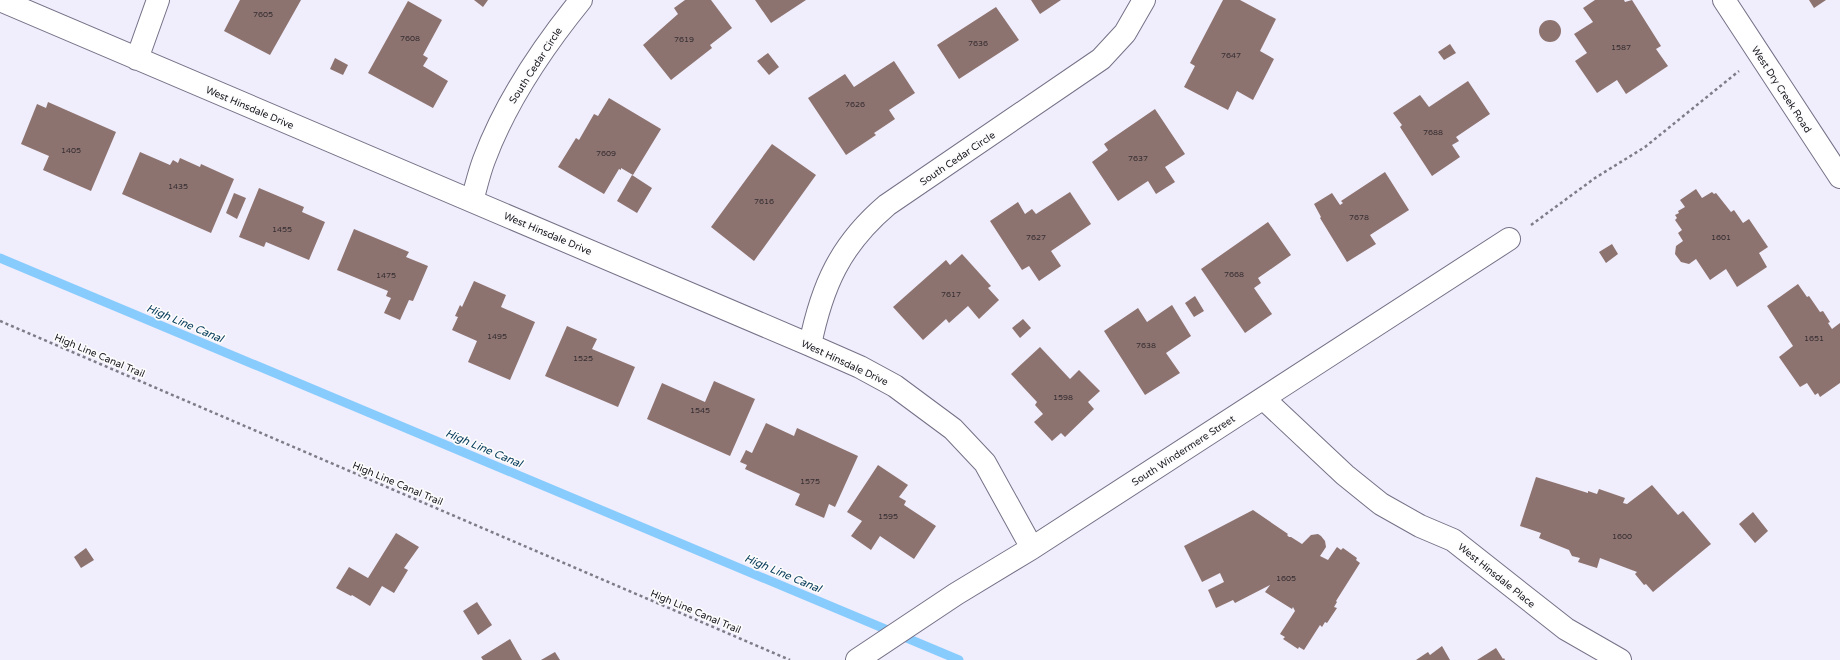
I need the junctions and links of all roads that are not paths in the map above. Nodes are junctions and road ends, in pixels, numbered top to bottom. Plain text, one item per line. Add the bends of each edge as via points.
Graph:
1 (0, 0) edge
2 (158, 0) edge
3 (581, 0) edge
4 (1144, 0) edge
5 (1724, 0) edge
6 (137, 59) junction
7 (1840, 177) edge
8 (472, 201) junction
9 (1509, 240) road end
10 (810, 345) junction
11 (1264, 399) junction
12 (1032, 548) junction
13 (857, 660) edge
14 (1620, 660) edge

1 - 6 street, West Hinsdale Drive
2 - 6 street
3 - 8 street, South Cedar Circle via 526,76 505,113 484,160
4 - 10 street, South Cedar Circle via 1125,33 1101,59 873,217 852,240 832,272 816,312
5 - 7 street, West Dry Creek Road
6 - 8 street, West Hinsdale Drive
8 - 10 street, West Hinsdale Drive
9 - 11 street, South Windermere Street
10 - 12 street, West Hinsdale Drive via 896,386 953,429 985,463
11 - 12 street, South Windermere Street
11 - 14 street, West Hinsdale Place via 1345,475 1381,504 1420,526 1453,540 1566,629
12 - 13 street, South Windermere Street via 956,594

